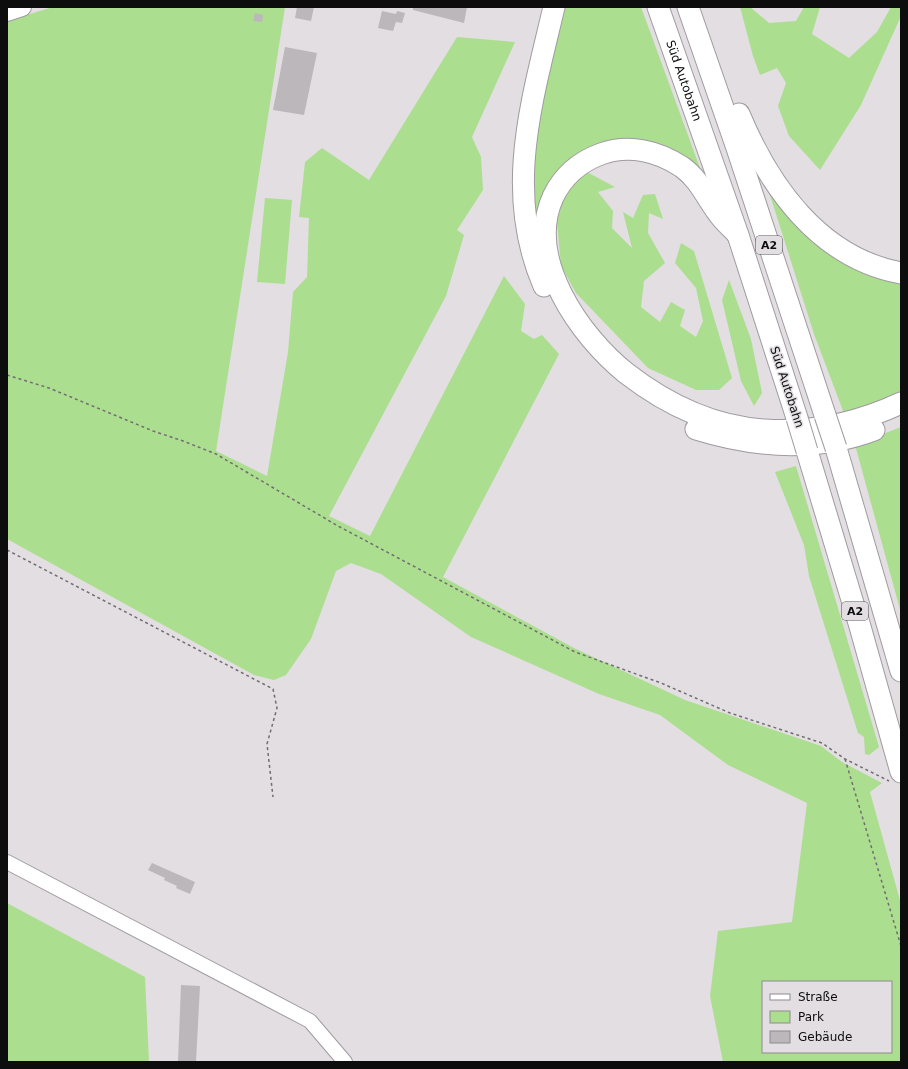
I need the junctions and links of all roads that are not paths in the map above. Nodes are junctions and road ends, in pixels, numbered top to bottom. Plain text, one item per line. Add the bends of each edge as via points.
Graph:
1 (22, 7) edge
2 (554, 7) edge
3 (658, 7) edge
4 (688, 7) edge
5 (7, 12) edge
6 (713, 76) junction
7 (738, 235) junction
8 (901, 273) edge
9 (901, 403) edge
10 (901, 419) edge
11 (901, 671) edge
12 (898, 778) edge
13 (7, 862) edge
14 (345, 1062) edge

1 - 5 main road
2 - 10 highway via 530,112 522,177 523,207 528,239 551,303 569,332 591,359 614,382 640,401 668,417 724,438 751,443 811,444 868,432
3 - 7 highway, Süd Autobahn / A2
4 - 6 highway, A2
6 - 8 highway via 731,95 749,138 765,167 804,220 829,242 854,258 882,270
6 - 11 highway, A2, bridge via 836,448
7 - 9 highway via 718,214 707,194 684,168 654,153 637,149 622,149 591,158 566,176 551,201 546,231 550,264 558,287 587,333 604,354 626,372 649,390 674,404 696,414 740,426 764,430 794,430 852,422
7 - 12 highway, Süd Autobahn / A2, bridge via 859,622
13 - 14 lane via 310,1021

